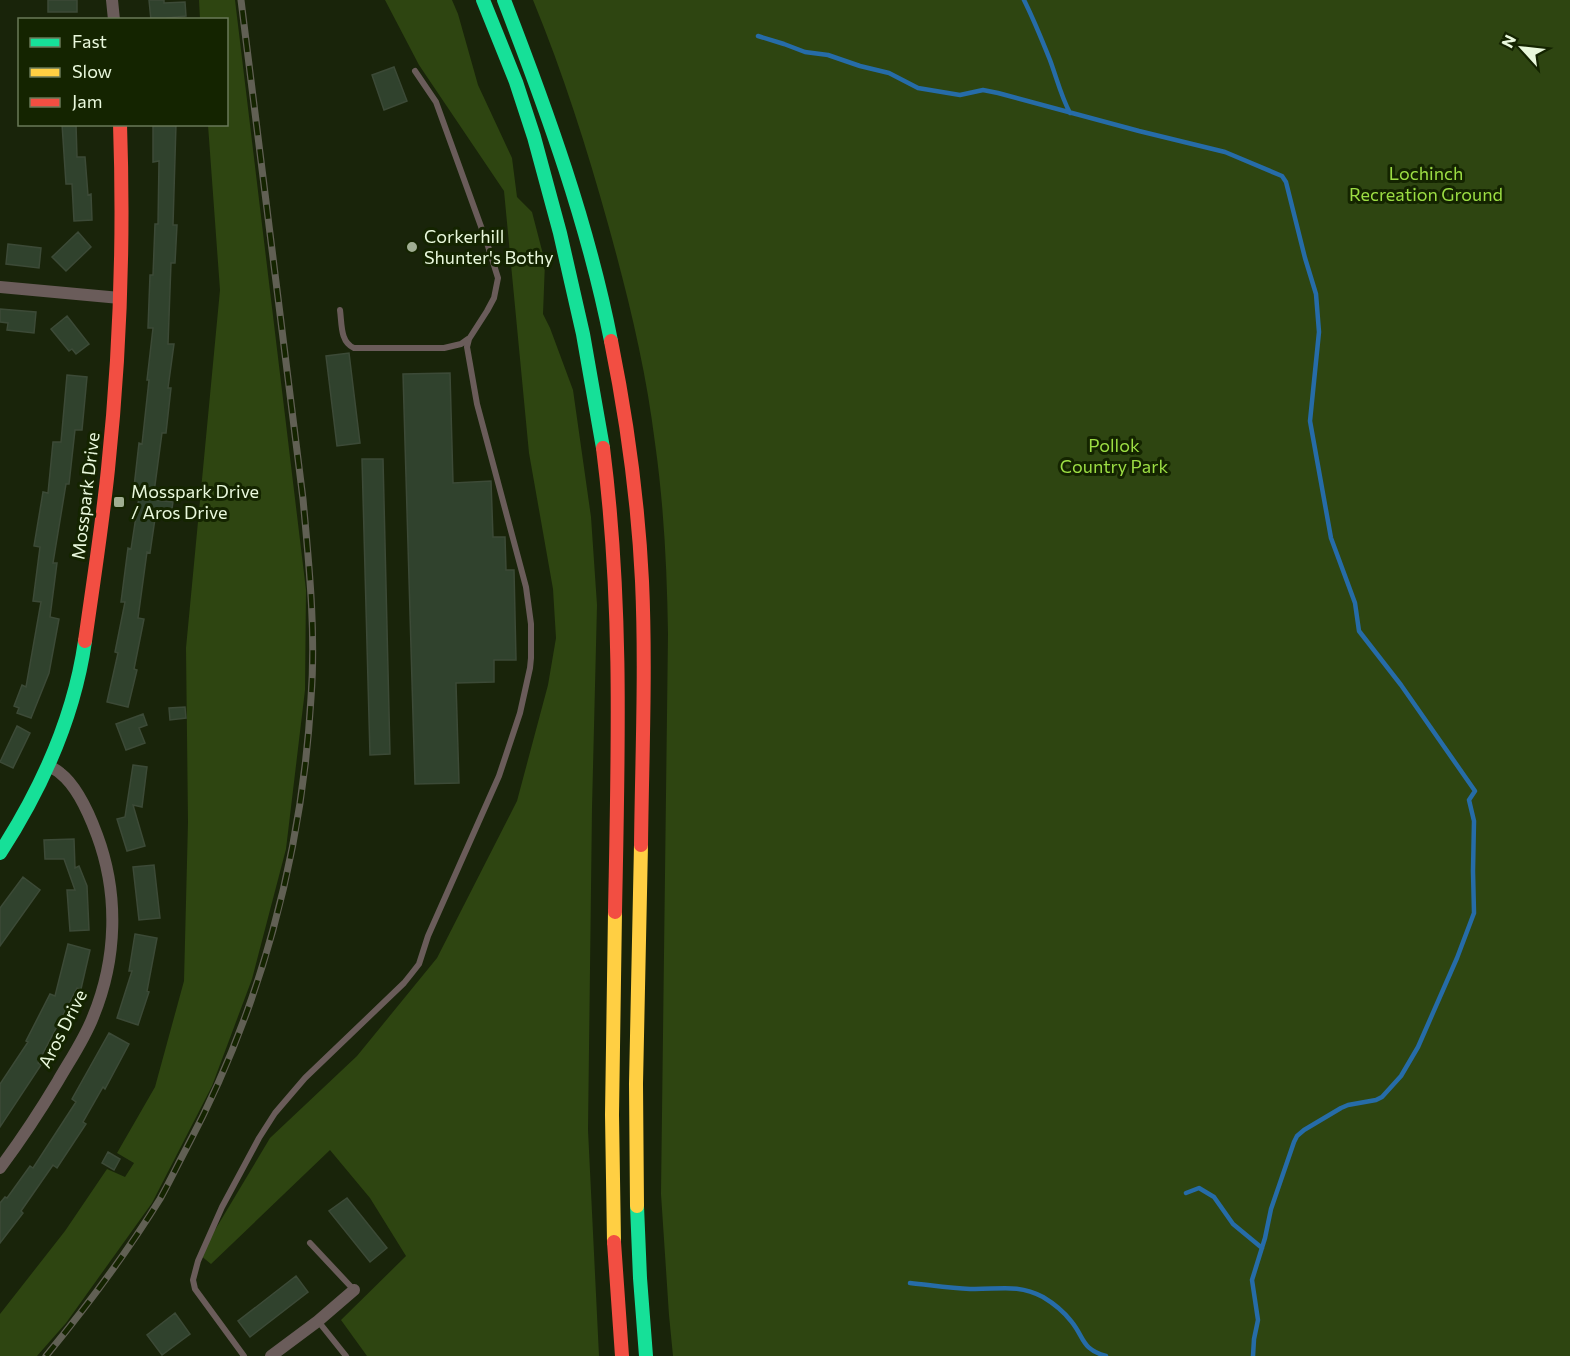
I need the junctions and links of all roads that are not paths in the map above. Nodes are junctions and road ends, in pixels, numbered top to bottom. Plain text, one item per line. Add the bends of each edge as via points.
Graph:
1 (112, 0) edge
2 (483, 0) edge
3 (504, 0) edge
4 (114, 18) edge
5 (415, 71) dead end
6 (120, 126) edge
7 (0, 287) edge
8 (120, 298) junction
9 (340, 310) dead end
10 (469, 339) junction
11 (48, 766) junction
12 (0, 853) edge
13 (0, 1168) edge
14 (310, 1243) dead end
15 (354, 1290) joint
16 (318, 1321) junction
17 (244, 1356) edge
18 (271, 1356) edge
19 (346, 1356) edge
20 (622, 1356) edge
21 (646, 1356) edge

1 - 4 street
2 - 20 main road via 526,112 561,235 594,381 612,519 618,717 611,1181
3 - 21 main road via 555,137 597,279 619,385 637,523 644,670 636,1164
5 - 10 lane via 436,102 498,278 494,298
6 - 8 main road, Mosspark Drive
7 - 8 street
8 - 11 main road, Mosspark Drive via 113,418 80,671
9 - 10 lane via 344,340 354,348 444,348
10 - 17 lane via 477,404 529,604 531,658 525,693 493,793 419,964 275,1113 222,1207 198,1261 195,1289
11 - 12 main road, Mosspark Drive
11 - 13 street, Aros Drive via 61,773 75,789 103,850 113,918 111,955 93,1018 80,1044 31,1126
14 - 15 lane
15 - 16 street
16 - 18 street
16 - 19 lane

